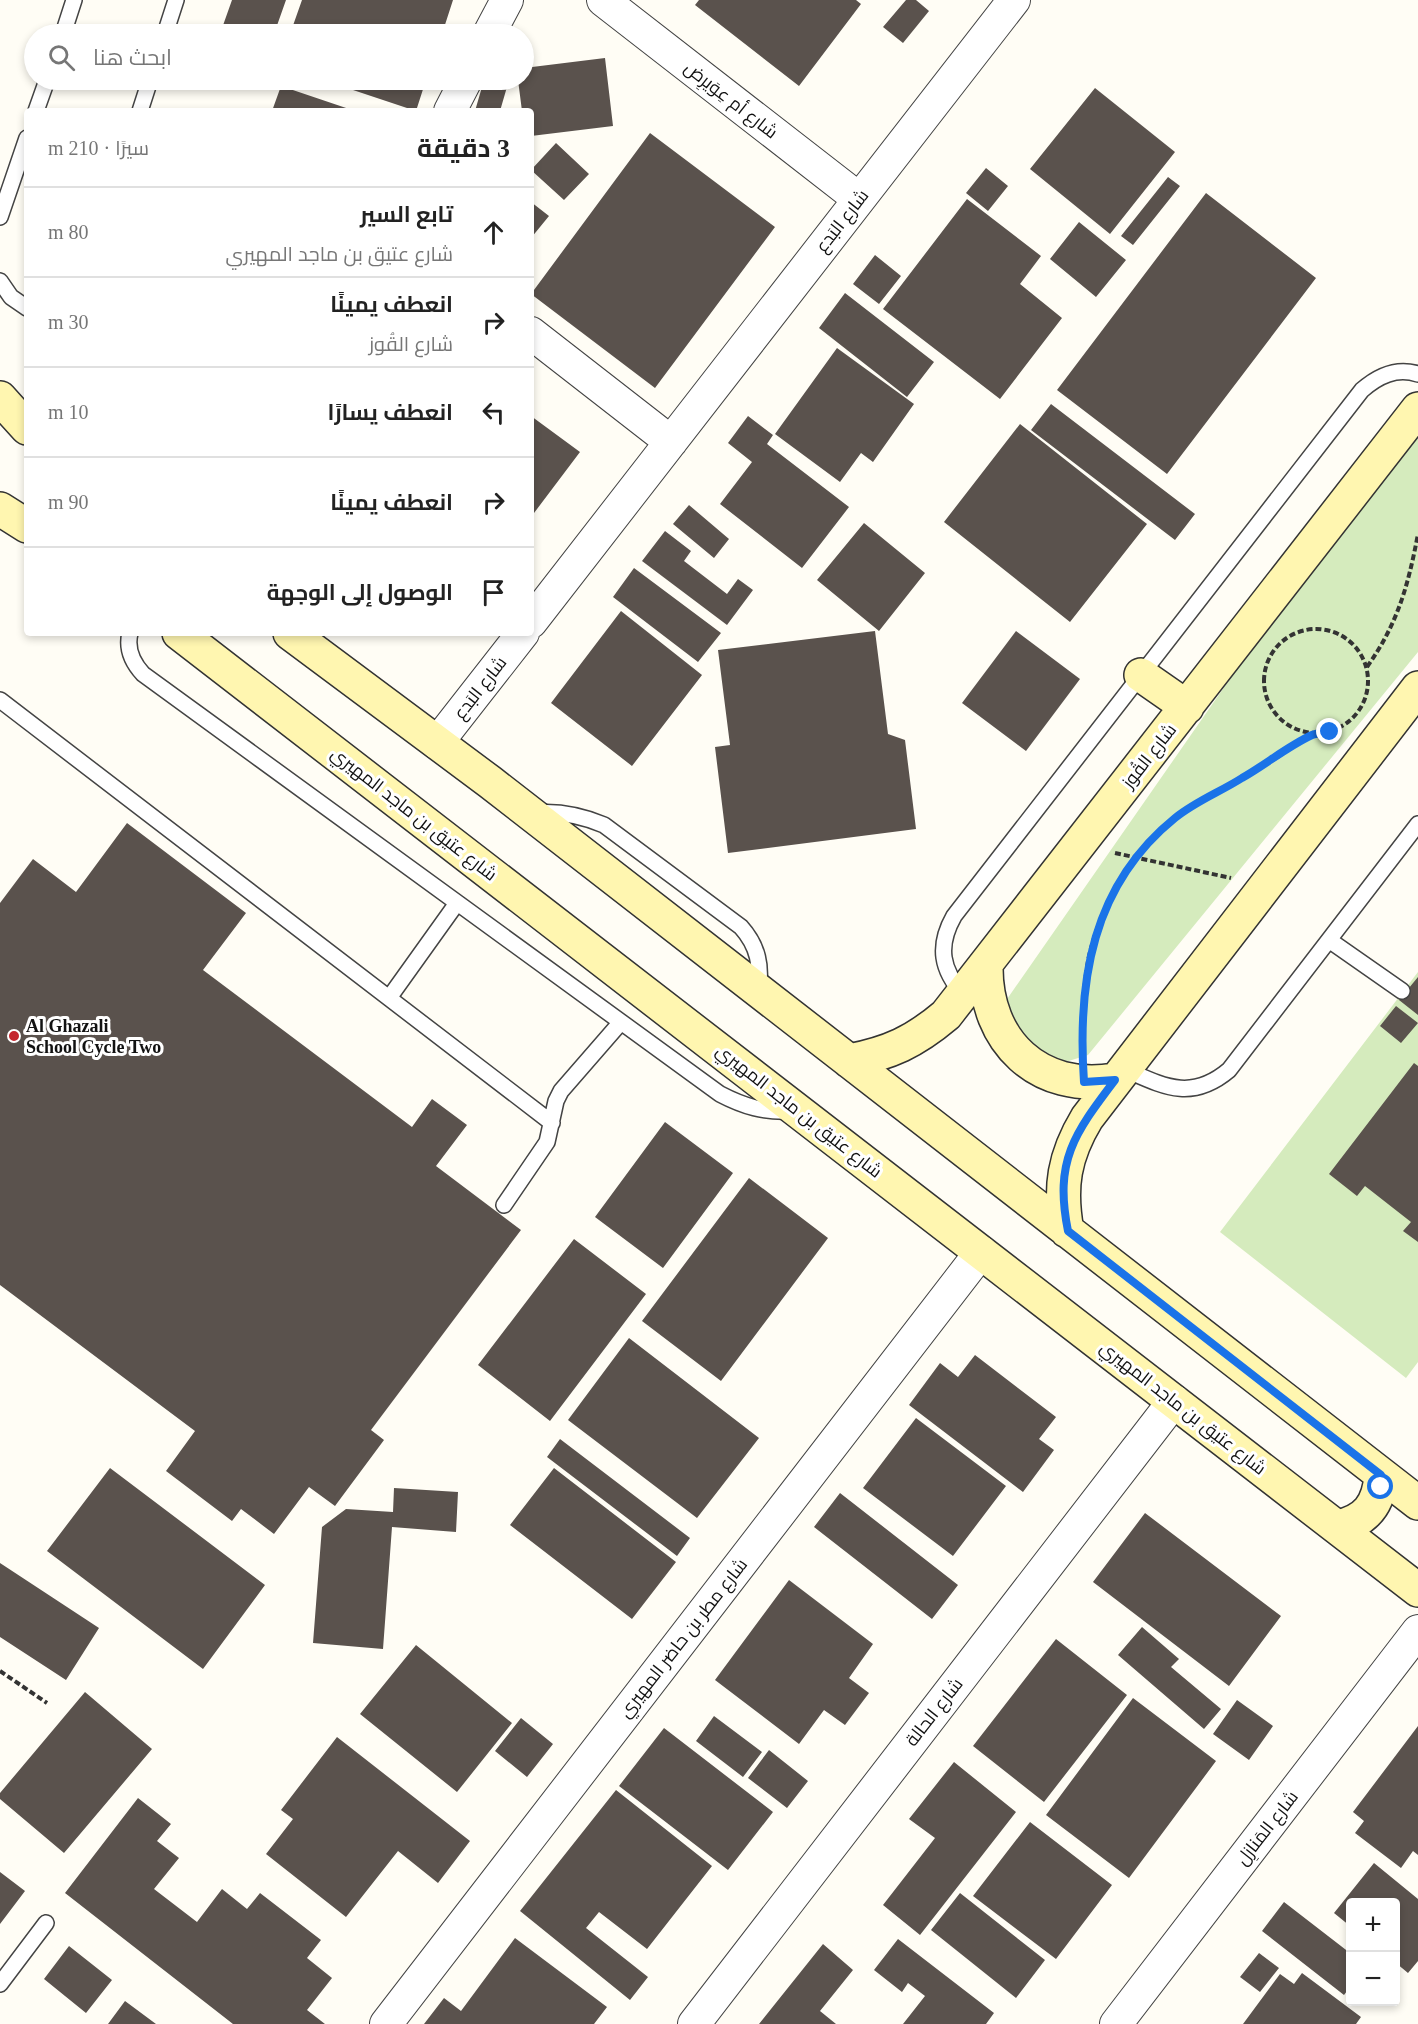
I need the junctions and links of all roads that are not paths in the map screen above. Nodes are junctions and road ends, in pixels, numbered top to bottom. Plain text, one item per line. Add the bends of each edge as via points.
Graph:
1 (74, 0) edge
2 (176, 0) edge
3 (507, 0) edge
4 (603, 0) edge
5 (1014, 0) edge
6 (66, 24) edge
7 (168, 24) edge
8 (494, 24) edge
9 (43, 90) edge
10 (147, 90) edge
11 (461, 90) edge
12 (37, 108) edge
13 (141, 108) edge
14 (452, 108) edge
15 (24, 147) edge
16 (859, 200) junction
17 (0, 217) edge
18 (0, 281) edge
19 (24, 306) edge
20 (534, 335) edge
21 (1418, 374) edge
22 (0, 398) edge
23 (1418, 409) edge
24 (24, 425) edge
25 (0, 426) edge
26 (24, 441) edge
27 (671, 442) junction
28 (534, 618) edge
29 (130, 636) edge
30 (183, 636) edge
31 (294, 636) edge
32 (521, 636) edge
33 (1141, 675) junction
34 (1418, 688) edge
35 (0, 700) edge
36 (1187, 707) junction
37 (437, 743) junction
38 (1418, 824) edge
39 (457, 903) junction
40 (1329, 940) junction
41 (986, 966) junction
42 (1402, 992) dead end
43 (964, 995) junction
44 (389, 998) junction
45 (621, 1022) junction
46 (849, 1061) junction
47 (1108, 1077) junction
48 (798, 1110) junction
49 (552, 1123) junction
50 (504, 1205) dead end
51 (1068, 1231) junction
52 (981, 1252) junction
53 (1174, 1401) junction
54 (1381, 1475) junction
55 (1418, 1503) edge
56 (1337, 1527) junction
57 (1418, 1590) edge
58 (1418, 1631) edge
59 (46, 1923) dead end
60 (0, 1984) edge
61 (386, 2024) edge
62 (694, 2024) edge
63 (1116, 2024) edge

1 - 6 lane
2 - 7 lane
3 - 8 street
4 - 16 street, شارع أم عِوَيرِض
5 - 16 street, شارع البَدع
9 - 12 lane
10 - 13 lane
11 - 14 street
15 - 17 lane
16 - 27 street, شارع البَدع
18 - 19 lane via 11,297
20 - 27 street
21 - 33 lane via 1398,371 1372,381 1362,390
22 - 24 street
23 - 36 street, شارع القُوز
25 - 26 street
27 - 28 street, شارع البَدع
29 - 39 lane via 134,664 143,674
30 - 48 street, شارع عتيق بن ماجد المهيري
31 - 37 street
32 - 37 street, شارع البَدع
33 - 36 street
33 - 43 lane via 947,928 943,957 954,984
34 - 47 street via 1266,885
35 - 44 lane
36 - 41 street, شارع القُوز
37 - 46 street
38 - 40 lane
39 - 44 lane
39 - 45 lane
40 - 42 lane
40 - 47 lane via 1218,1080 1196,1088 1174,1089
41 - 43 street, شارع القُوز
41 - 47 street via 989,1004 1011,1045 1032,1064 1065,1080
43 - 46 street, شارع القُوز via 946,1016 902,1047
44 - 49 lane
45 - 48 lane via 738,1103 777,1112
45 - 49 lane via 561,1091
46 - 51 street
47 - 51 street via 1067,1160 1063,1208
48 - 52 street, شارع عتيق بن ماجد المهيري
49 - 50 lane via 547,1142
51 - 54 street
52 - 53 street, شارع عتيق بن ماجد المهيري
52 - 61 street, شارع مطر بن حاضر المهيري
53 - 56 street, شارع عتيق بن ماجد المهيري
53 - 62 street, شارع الحالة
54 - 55 street
54 - 56 street via 1381,1487 1370,1510 1360,1519
56 - 57 street, شارع عتيق بن ماجد المهيري
58 - 63 street, شارع المَنازِل
59 - 60 lane

